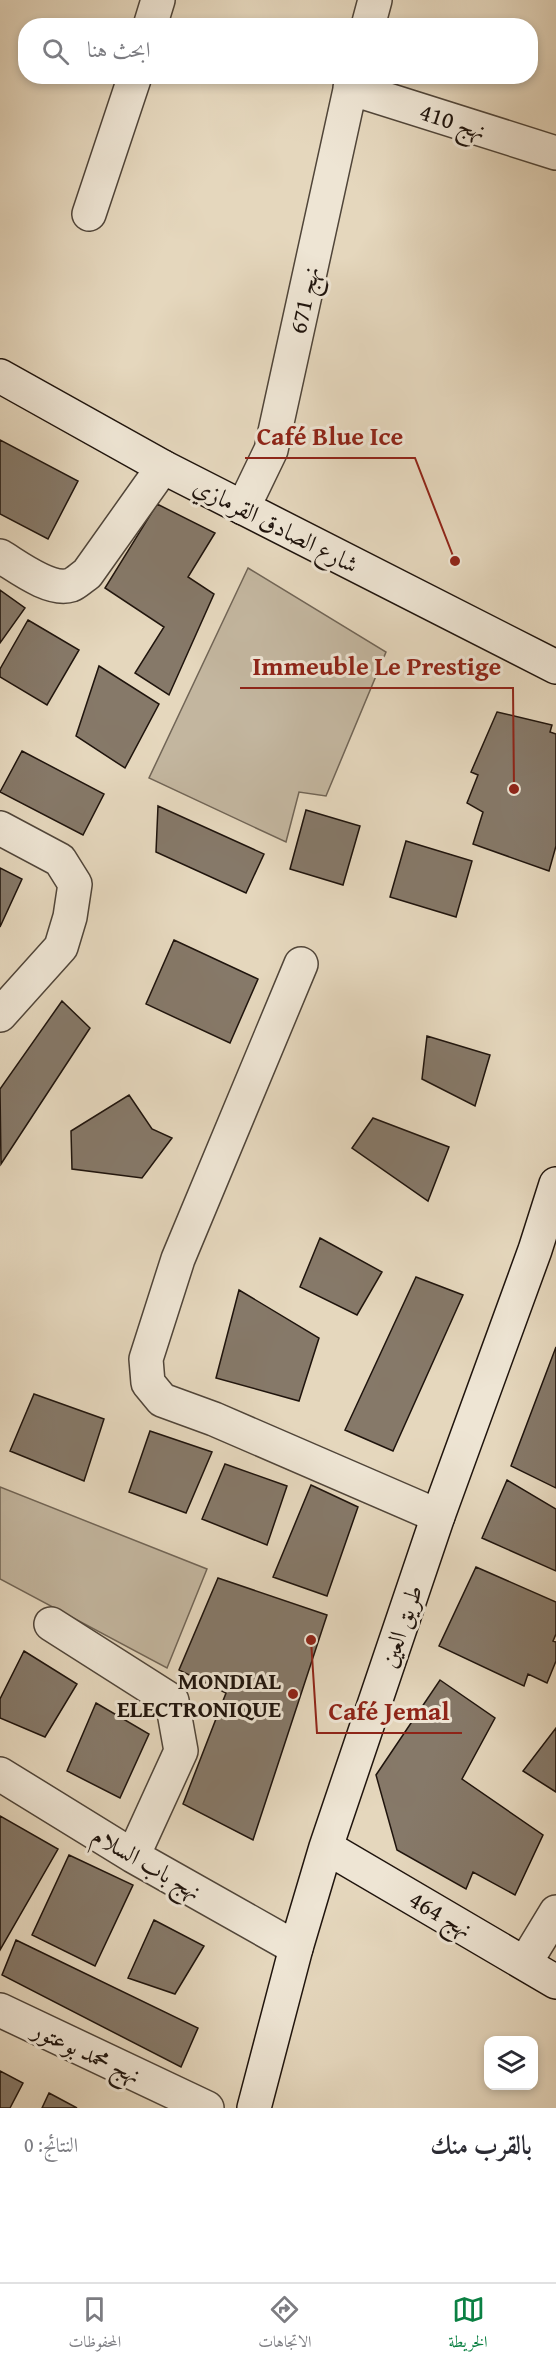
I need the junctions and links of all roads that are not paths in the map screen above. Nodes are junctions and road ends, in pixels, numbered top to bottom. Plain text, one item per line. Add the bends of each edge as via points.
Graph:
1 (158, 0) edge
2 (375, 0) edge
3 (152, 18) edge
4 (370, 18) edge
5 (132, 84) edge
6 (352, 84) edge
7 (358, 84) edge
8 (556, 153) edge
9 (90, 214) dead end
10 (0, 376) edge
11 (163, 467) junction
12 (243, 508) junction
13 (0, 556) edge
14 (555, 667) edge
15 (0, 828) edge
16 (301, 964) dead end
17 (0, 1015) edge
18 (556, 1184) edge
19 (438, 1516) junction
20 (51, 1623) dead end
21 (0, 1774) edge
22 (326, 1847) junction
23 (133, 1856) junction
24 (556, 1912) edge
25 (296, 1948) junction
26 (525, 1963) junction
27 (556, 1982) edge
28 (0, 2010) edge
29 (207, 2108) edge
30 (254, 2108) edge

1 - 3 street
2 - 4 street
5 - 9 street
6 - 12 street, نهج 671 via 271,450
7 - 8 street, نهج 410
10 - 11 street, شارع الصادق القرمازي
11 - 12 street, شارع الصادق القرمازي
11 - 13 street via 87,574 72,585 58,586 38,579
12 - 14 street, شارع الصادق القرمازي
15 - 17 street via 60,860 75,884 62,947
16 - 19 street via 178,1259 146,1359 148,1383 162,1400
18 - 19 street, طريق العين
19 - 22 street, طريق العين
20 - 23 street via 172,1701 181,1751
21 - 23 street, نهج باب السلام
22 - 25 street, طريق العين
22 - 26 street, نهج 464
23 - 25 street, نهج باب السلام
24 - 26 street
25 - 30 street, طريق العين
26 - 27 street, نهج 464
28 - 29 street, نهج محمد بوعتور

